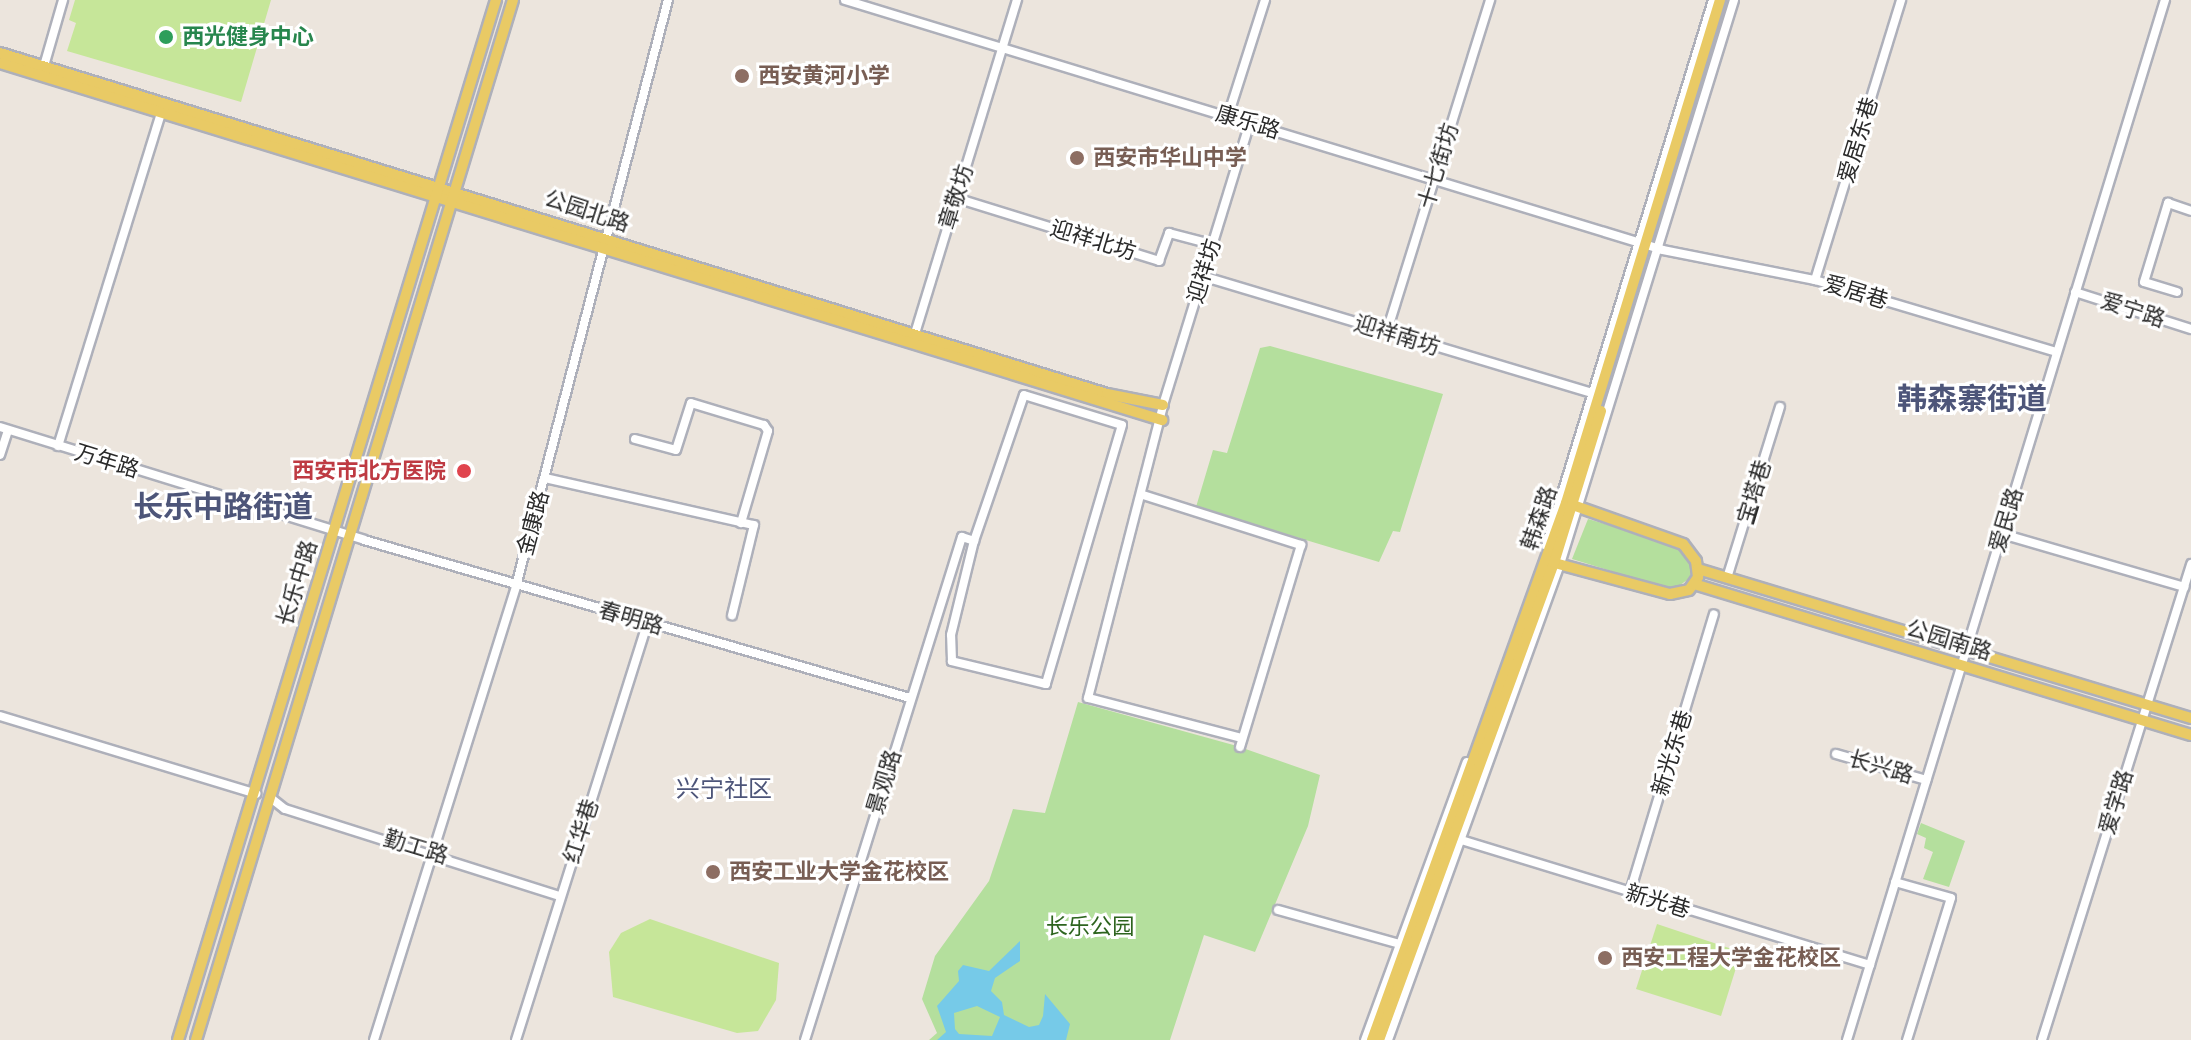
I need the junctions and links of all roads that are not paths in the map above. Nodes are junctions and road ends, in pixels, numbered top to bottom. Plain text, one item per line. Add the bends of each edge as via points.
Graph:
1 (63, 0) edge
2 (496, 0) edge
3 (513, 0) edge
4 (668, 0) edge
5 (845, 0) edge
6 (1017, 0) edge
7 (1265, 0) edge
8 (1490, 0) edge
9 (1713, 0) edge
10 (1720, 0) edge
11 (1727, 0) edge
12 (1734, 0) edge
13 (1901, 0) edge
14 (2165, 0) edge
15 (1002, 46) junction
16 (0, 53) edge
17 (0, 63) edge
18 (44, 66) junction
19 (163, 108) junction
20 (1228, 116) junction
21 (1250, 123) junction
22 (1434, 179) junction
23 (439, 185) junction
24 (455, 189) junction
25 (435, 196) junction
26 (956, 198) junction
27 (451, 202) junction
28 (2191, 211) edge
29 (606, 244) junction
30 (1211, 244) junction
31 (1648, 246) junction
32 (1202, 276) junction
33 (1815, 280) junction
34 (2075, 292) junction
35 (2177, 292) dead end
36 (2191, 329) edge
37 (1387, 331) junction
38 (914, 335) junction
39 (910, 347) junction
40 (2057, 352) junction
41 (1593, 393) junction
42 (1163, 405) junction
43 (1780, 407) dead end
44 (1162, 420) junction
45 (4, 429) edge
46 (635, 439) dead end
47 (58, 446) junction
48 (0, 455) edge
49 (545, 478) junction
50 (1143, 495) junction
51 (1569, 504) junction
52 (741, 523) junction
53 (334, 532) junction
54 (2002, 534) junction
55 (352, 537) junction
56 (974, 541) junction
57 (1550, 562) junction
58 (2191, 564) edge
59 (1698, 569) junction
60 (1727, 578) junction
61 (1694, 584) junction
62 (516, 586) junction
63 (2184, 587) junction
64 (1714, 614) dead end
65 (732, 615) dead end
66 (648, 622) junction
67 (1965, 651) junction
68 (1961, 664) junction
69 (910, 698) junction
70 (2149, 705) junction
71 (0, 716) edge
72 (2191, 718) edge
73 (2141, 719) junction
74 (2191, 735) edge
75 (1836, 754) dead end
76 (1926, 780) junction
77 (256, 794) junction
78 (272, 799) junction
79 (1453, 837) junction
80 (433, 852) junction
81 (1895, 882) junction
82 (1630, 892) junction
83 (560, 896) junction
84 (1278, 910) dead end
85 (1400, 944) junction
86 (1870, 965) junction
87 (178, 1040) edge
88 (196, 1040) edge
89 (374, 1040) edge
90 (516, 1040) edge
91 (805, 1040) edge
92 (1365, 1040) edge
93 (1372, 1040) edge
94 (1379, 1040) edge
95 (1388, 1040) edge
96 (1847, 1040) edge
97 (1907, 1040) edge
98 (2042, 1040) edge

1 - 18 street
2 - 23 main road, 长乐中路
3 - 24 main road, 长乐中路
4 - 29 street, 金康路
5 - 15 street, 康乐路
6 - 15 street, 章敬坊
7 - 20 street
8 - 22 street, 十七街坊
9 - 31 street
10 - 31 main road, 韩森路
11 - 31 main road, 韩森路
12 - 31 street
13 - 33 street, 爱居东巷
14 - 34 street, 爱民路
15 - 20 street, 康乐路
15 - 26 street, 章敬坊
16 - 18 main road, 公园北路
17 - 19 main road, 公园北路
18 - 19 main road, 公园北路
19 - 23 main road, 公园北路
19 - 25 main road, 公园北路
19 - 47 street
20 - 21 street, 康乐路
21 - 22 street, 康乐路
21 - 30 street, 迎祥坊
22 - 31 street, 康乐路
22 - 37 street, 十七街坊
23 - 24 main road, 公园北路
23 - 25 main road, 长乐中路
24 - 27 main road, 长乐中路
24 - 29 main road, 公园北路
25 - 27 main road, 公园北路
25 - 53 main road, 长乐中路
26 - 30 street, 迎祥北坊 via 1159,261 1169,233
26 - 38 street, 章敬坊
27 - 29 main road, 公园北路
27 - 55 main road, 长乐中路
28 - 35 street via 2168,203 2144,282
29 - 38 main road, 公园北路
29 - 39 main road, 公园北路
29 - 49 street, 金康路
30 - 32 street, 迎祥坊
31 - 33 street, 爱居巷
31 - 41 street
31 - 51 main road, 韩森路
32 - 37 street, 迎祥南坊
32 - 42 street, 迎祥坊
33 - 40 street, 爱居巷
34 - 36 street, 爱宁路
34 - 40 street, 爱民路
37 - 41 street, 迎祥南坊
38 - 39 street, 章敬坊
38 - 42 main road, 公园北路 via 1142,404
39 - 44 main road, 公园北路
40 - 54 street, 爱民路
41 - 51 street
42 - 44 street, 迎祥坊
43 - 60 street, 宝塔巷
44 - 50 street, 迎祥坊
45 - 47 street, 万年路
45 - 48 street
46 - 52 street via 676,450 691,403 764,425 768,431
47 - 53 street, 万年路
49 - 52 street
49 - 62 street, 金康路
50 - 50 street, 迎祥坊 via 1088,698 1241,742 1301,545
51 - 57 main road, 韩森路
51 - 59 main road via 1683,544
52 - 65 street via 754,525
53 - 55 street, 万年路
53 - 77 main road, 长乐中路
54 - 63 street
54 - 67 street, 爱民路
55 - 62 street, 春明路
55 - 78 main road, 长乐中路
56 - 56 street via 951,635 952,661 1046,684 1122,425 1024,395
56 - 69 street, 景观路 via 962,537
57 - 61 main road via 1670,594
57 - 79 main road, 韩森路
57 - 85 street
58 - 63 street, 爱学路
59 - 60 main road, 公园南路
59 - 61 main road
60 - 67 main road, 公园南路
61 - 68 main road, 公园南路
62 - 66 street, 春明路
62 - 80 street, 金康路
63 - 70 street, 爱学路
64 - 82 street, 新光东巷
66 - 69 street, 春明路
66 - 83 street, 红华巷
67 - 68 street, 爱民路
67 - 70 main road, 公园南路
68 - 73 main road, 公园南路
68 - 76 street, 爱民路
69 - 91 street, 景观路
70 - 72 main road, 公园南路
70 - 73 street, 爱学路
71 - 77 street
73 - 74 main road, 公园南路
73 - 98 street, 爱学路
75 - 76 street, 长兴路
76 - 81 street, 爱民路
77 - 87 main road, 长乐中路
78 - 80 street, 勤工路 via 285,809
78 - 88 main road, 长乐中路
79 - 82 street, 新光巷
79 - 93 main road, 韩森路
79 - 94 main road, 韩森路
79 - 95 street
80 - 83 street, 勤工路
80 - 89 street, 金康路
81 - 86 street, 爱民路
81 - 97 street via 1951,898
82 - 86 street, 新光巷
83 - 90 street, 红华巷
84 - 85 street
85 - 92 street
86 - 96 street, 爱民路

